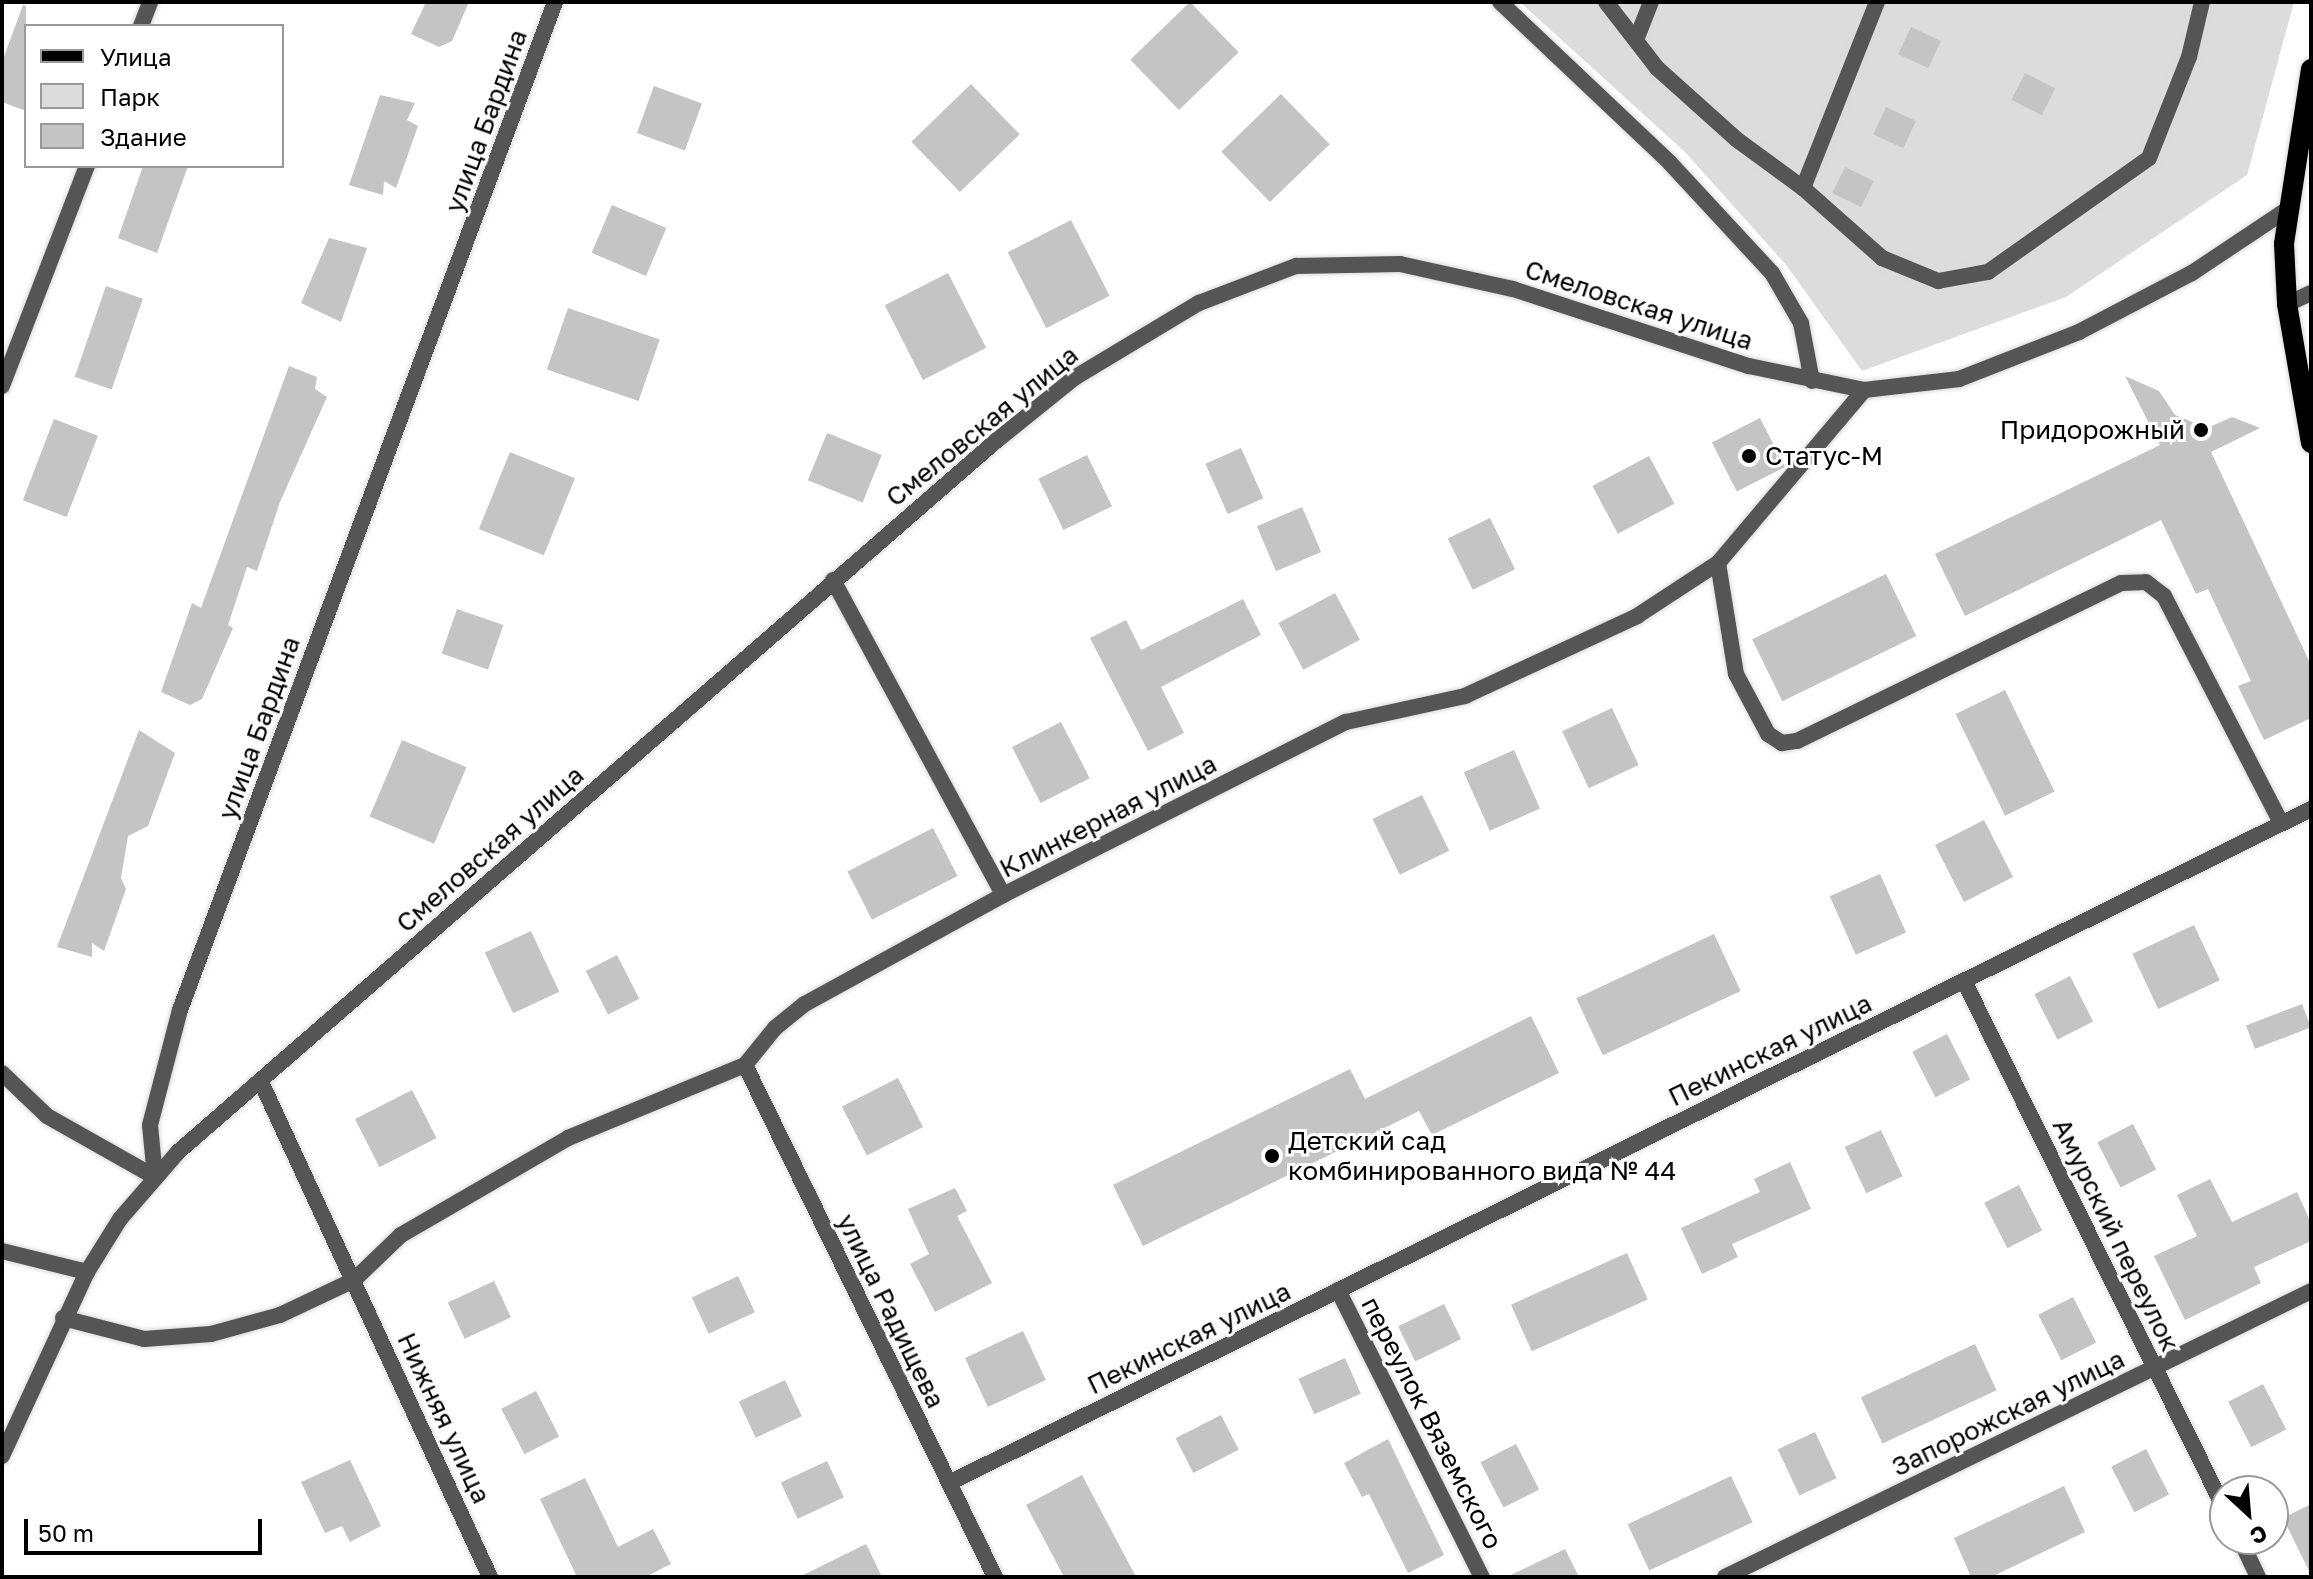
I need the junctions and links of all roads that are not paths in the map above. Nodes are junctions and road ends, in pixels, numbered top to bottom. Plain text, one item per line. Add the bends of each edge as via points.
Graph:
1 (150, 2) edge
2 (555, 2) edge
3 (1500, 2) edge
4 (1606, 2) edge
5 (1651, 2) edge
6 (1877, 2) edge
7 (2202, 2) edge
8 (142, 24) edge
9 (1636, 40) junction
10 (2311, 69) edge
11 (86, 168) edge
12 (1803, 188) junction
13 (2288, 209) junction
14 (2311, 293) edge
15 (2287, 304) junction
16 (1812, 381) junction
17 (2, 386) edge
18 (1864, 390) junction
19 (2311, 443) edge
20 (1718, 563) junction
21 (833, 580) junction
22 (2311, 809) edge
23 (2281, 823) junction
24 (1003, 895) junction
25 (1964, 981) junction
26 (745, 1065) junction
27 (2, 1073) edge
28 (261, 1082) junction
29 (155, 1177) junction
30 (2, 1251) edge
31 (87, 1272) junction
32 (354, 1280) junction
33 (1338, 1290) junction
34 (2311, 1291) edge
35 (63, 1318) junction
36 (2155, 1368) junction
37 (2, 1456) edge
38 (2209, 1478) edge
39 (949, 1483) junction
40 (2248, 1555) edge
41 (490, 1577) edge
42 (995, 1577) edge
43 (1482, 1577) edge
44 (1725, 1577) edge
45 (2258, 1577) edge

1 - 8 street
2 - 29 street, улица Бардина via 180,1010 150,1125
3 - 16 street via 1670,163 1772,273 1801,323
4 - 9 street
5 - 9 street
6 - 12 street
7 - 12 street via 2189,57 2149,158 1988,272 1938,281 1882,258
9 - 12 street via 1657,68 1736,139
10 - 13 main road
11 - 17 street
13 - 15 main road
13 - 18 street, Смеловская улица via 2192,273 2079,332 1959,379
14 - 15 street
15 - 19 main road
16 - 18 street, Смеловская улица
16 - 21 street, Смеловская улица via 1749,366 1513,289 1442,273 1400,264 1296,266 1199,303 1074,378
18 - 20 street, Клинкерная улица
20 - 23 street via 1727,648 1736,674 1768,734 1782,743 1797,741 2121,583 2146,582 2164,596
20 - 24 street, Клинкерная улица via 1637,616 1465,696 1346,722
21 - 24 street
21 - 28 street, Смеловская улица
22 - 23 street, Пекинская улица
23 - 25 street, Пекинская улица
24 - 26 street, Клинкерная улица via 805,1004 775,1028
25 - 33 street, Пекинская улица
25 - 36 street, Амурский переулок
26 - 32 street, Клинкерная улица via 568,1138 401,1235
26 - 39 street, улица Радищева
27 - 29 street via 47,1116
28 - 29 street, Смеловская улица
28 - 32 street, Нижняя улица
29 - 31 street via 120,1219
30 - 31 street
31 - 35 street
32 - 35 street, Клинкерная улица via 280,1315 211,1334 144,1339
32 - 41 street, Нижняя улица
33 - 39 street, Пекинская улица
33 - 43 street, переулок Вяземского
34 - 36 street, Запорожская улица
35 - 37 street
36 - 38 street, Амурский переулок
36 - 44 street, Запорожская улица
39 - 42 street, улица Радищева
40 - 45 street

